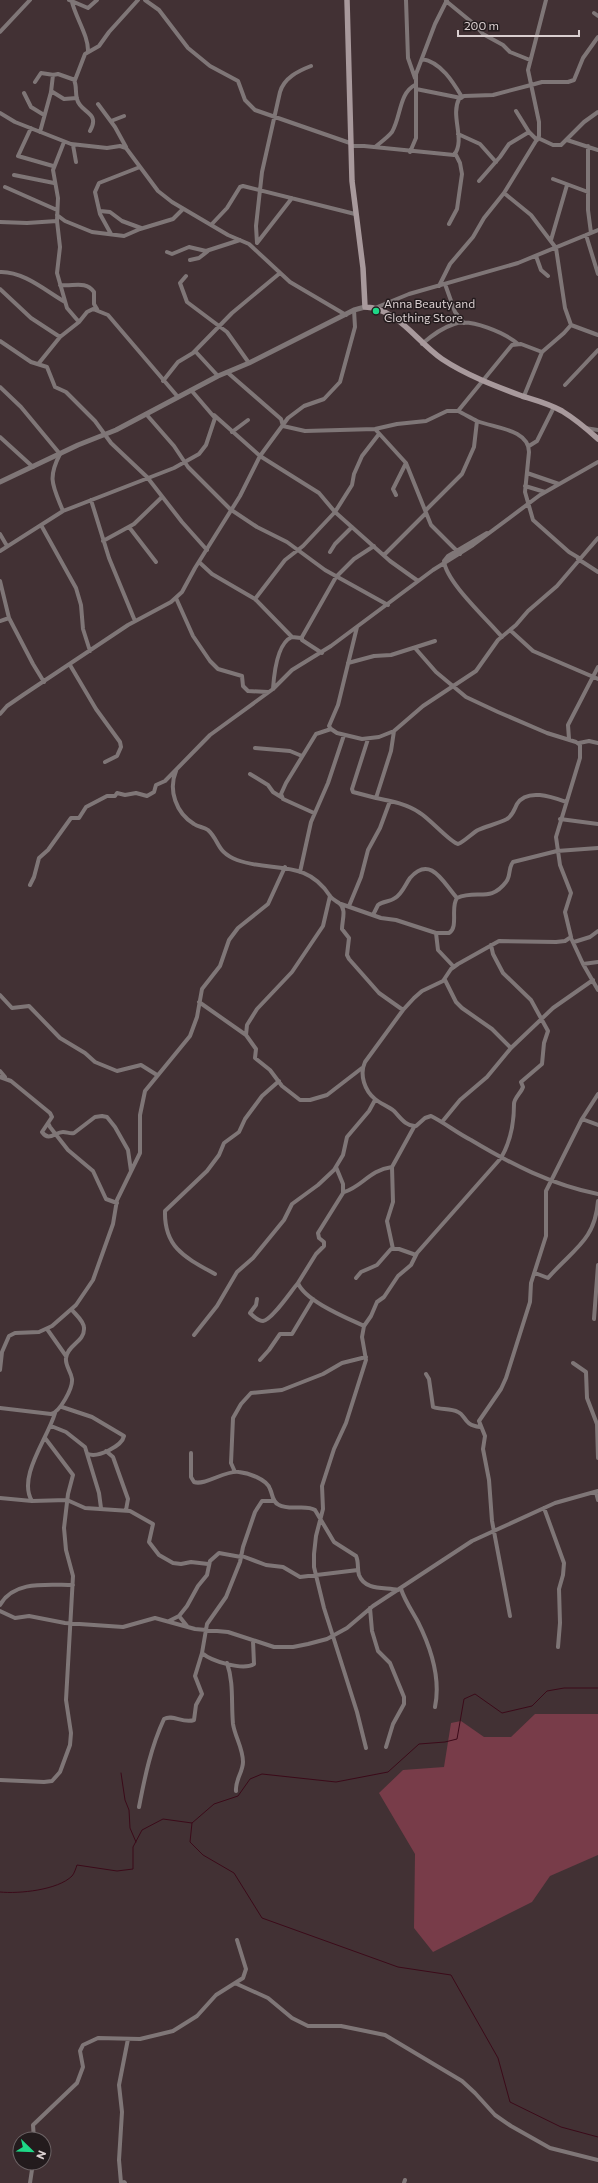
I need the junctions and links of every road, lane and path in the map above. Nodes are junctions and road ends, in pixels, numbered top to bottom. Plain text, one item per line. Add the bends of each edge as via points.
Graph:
1 (30, 0) edge
2 (97, 0) edge
3 (138, 0) edge
4 (145, 0) edge
5 (347, 0) edge
6 (406, 0) edge
7 (546, 0) edge
8 (71, 1) edge
9 (447, 1) edge
10 (0, 32) edge
11 (598, 37) edge
12 (88, 52) junction
13 (422, 59) junction
14 (530, 60) junction
15 (311, 66) dead end
16 (54, 75) junction
17 (416, 79) junction
18 (74, 80) junction
19 (35, 82) dead end
20 (531, 85) junction
21 (415, 87) junction
22 (51, 91) junction
23 (24, 93) dead end
24 (461, 97) junction
25 (76, 98) junction
26 (98, 104) dead end
27 (516, 111) dead end
28 (598, 112) edge
29 (0, 113) edge
30 (44, 115) junction
31 (124, 116) dead end
32 (274, 117) junction
33 (111, 121) junction
34 (31, 128) junction
35 (90, 130) dead end
36 (40, 132) junction
37 (529, 132) junction
38 (458, 134) junction
39 (537, 139) junction
40 (567, 140) junction
41 (64, 142) junction
42 (73, 145) junction
43 (351, 145) junction
44 (588, 146) junction
45 (375, 147) junction
46 (126, 148) junction
47 (598, 150) edge
48 (410, 152) junction
49 (455, 154) junction
50 (76, 162) dead end
51 (496, 162) junction
52 (53, 166) junction
53 (140, 167) junction
54 (14, 175) dead end
55 (479, 180) dead end
56 (553, 180) dead end
57 (54, 183) junction
58 (567, 185) junction
59 (5, 187) dead end
60 (260, 189) junction
61 (588, 192) junction
62 (504, 193) junction
63 (292, 198) junction
64 (183, 209) junction
65 (57, 210) junction
66 (100, 211) junction
67 (355, 214) junction
68 (57, 215) junction
69 (57, 221) junction
70 (0, 222) edge
71 (449, 224) dead end
72 (211, 225) junction
73 (141, 228) junction
74 (598, 230) edge
75 (591, 233) junction
76 (111, 234) junction
77 (586, 235) junction
78 (240, 240) junction
79 (551, 240) junction
80 (257, 243) junction
81 (254, 248) junction
82 (556, 248) junction
83 (209, 251) junction
84 (167, 252) dead end
85 (536, 256) junction
86 (190, 260) dead end
87 (0, 272) edge
88 (280, 273) junction
89 (598, 274) edge
90 (186, 276) dead end
91 (548, 276) dead end
92 (445, 284) junction
93 (60, 285) junction
94 (439, 286) junction
95 (0, 289) edge
96 (65, 302) junction
97 (365, 307) junction
98 (375, 308) junction
99 (97, 309) junction
100 (354, 310) junction
101 (346, 315) junction
102 (79, 322) junction
103 (464, 323) junction
104 (571, 324) junction
105 (219, 327) junction
106 (598, 335) edge
107 (60, 337) junction
108 (0, 341) edge
109 (422, 344) junction
110 (518, 344) junction
111 (598, 350) edge
112 (194, 351) junction
113 (542, 352) junction
114 (38, 363) junction
115 (249, 363) junction
116 (227, 372) junction
117 (218, 376) junction
118 (482, 379) junction
119 (163, 381) junction
120 (565, 385) dead end
121 (0, 387) edge
122 (192, 390) junction
123 (524, 396) junction
124 (178, 398) junction
125 (554, 407) junction
126 (458, 411) junction
127 (146, 414) junction
128 (214, 415) junction
129 (248, 420) dead end
130 (477, 421) junction
131 (283, 426) junction
132 (585, 428) junction
133 (375, 429) junction
134 (598, 430) edge
135 (232, 432) junction
136 (105, 434) junction
137 (380, 434) junction
138 (0, 437) edge
139 (598, 439) edge
140 (529, 446) junction
141 (60, 454) junction
142 (260, 456) junction
143 (184, 461) junction
144 (598, 462) edge
145 (406, 463) junction
146 (33, 467) junction
147 (527, 473) junction
148 (147, 478) junction
149 (0, 482) edge
150 (559, 484) junction
151 (525, 486) junction
152 (545, 492) junction
153 (396, 495) dead end
154 (162, 497) junction
155 (91, 500) junction
156 (527, 505) junction
157 (230, 510) junction
158 (63, 511) junction
159 (335, 512) junction
160 (426, 512) junction
161 (41, 525) junction
162 (129, 527) junction
163 (352, 527) junction
164 (491, 532) junction
165 (0, 534) edge
166 (598, 538) edge
167 (104, 541) junction
168 (8, 546) junction
169 (374, 546) junction
170 (207, 550) junction
171 (298, 550) junction
172 (456, 550) junction
173 (0, 551) edge
174 (330, 552) dead end
175 (460, 554) junction
176 (384, 555) junction
177 (578, 558) junction
178 (156, 562) dead end
179 (199, 562) junction
180 (444, 564) junction
181 (598, 572) edge
182 (336, 577) junction
183 (0, 581) edge
184 (418, 581) junction
185 (176, 598) junction
186 (255, 600) junction
187 (388, 605) junction
188 (9, 618) junction
189 (0, 621) edge
190 (135, 621) junction
191 (357, 626) junction
192 (510, 630) junction
193 (292, 637) junction
194 (502, 637) junction
195 (301, 638) junction
196 (435, 641) dead end
197 (415, 648) junction
198 (90, 651) junction
199 (322, 652) junction
200 (348, 663) junction
201 (70, 665) junction
202 (598, 667) edge
203 (593, 677) junction
204 (598, 679) edge
205 (44, 682) junction
206 (452, 686) junction
207 (273, 689) junction
208 (268, 692) junction
209 (0, 706) edge
210 (7, 706) junction
211 (0, 714) edge
212 (330, 729) junction
213 (394, 731) junction
214 (344, 735) junction
215 (368, 739) junction
216 (568, 739) junction
217 (579, 743) junction
218 (598, 743) edge
219 (256, 748) dead end
220 (302, 756) junction
221 (105, 762) dead end
222 (178, 767) junction
223 (250, 774) dead end
224 (282, 798) junction
225 (376, 798) junction
226 (390, 800) junction
227 (566, 802) junction
228 (314, 813) junction
229 (560, 819) junction
230 (598, 824) edge
231 (598, 848) edge
232 (557, 851) junction
233 (285, 867) junction
234 (300, 872) junction
235 (30, 885) dead end
236 (330, 896) junction
237 (457, 898) junction
238 (341, 904) junction
239 (349, 906) junction
240 (373, 915) junction
241 (598, 931) edge
242 (436, 933) junction
243 (571, 938) junction
244 (574, 942) junction
245 (491, 945) junction
246 (598, 961) edge
247 (583, 964) junction
248 (454, 967) junction
249 (598, 979) edge
250 (445, 980) junction
251 (593, 981) junction
252 (598, 990) edge
253 (0, 995) edge
254 (199, 1002) junction
255 (403, 1010) junction
256 (542, 1020) junction
257 (246, 1035) junction
258 (511, 1048) junction
259 (362, 1068) junction
260 (0, 1071) edge
261 (157, 1075) junction
262 (2, 1077) edge
263 (279, 1081) junction
264 (598, 1094) edge
265 (375, 1100) junction
266 (582, 1118) junction
267 (442, 1122) junction
268 (48, 1123) junction
269 (598, 1125) edge
270 (414, 1127) junction
271 (56, 1135) junction
272 (501, 1158) junction
273 (336, 1167) junction
274 (392, 1167) junction
275 (131, 1172) junction
276 (553, 1180) junction
277 (344, 1192) junction
278 (598, 1194) edge
279 (598, 1201) edge
280 (117, 1202) junction
281 (393, 1248) junction
282 (416, 1255) junction
283 (598, 1265) edge
284 (535, 1273) junction
285 (215, 1274) dead end
286 (356, 1278) dead end
287 (298, 1283) junction
288 (257, 1299) dead end
289 (313, 1299) junction
290 (72, 1310) junction
291 (594, 1318) dead end
292 (364, 1326) junction
293 (47, 1329) junction
294 (194, 1335) dead end
295 (66, 1356) junction
296 (366, 1357) junction
297 (260, 1360) dead end
298 (573, 1363) dead end
299 (0, 1370) edge
300 (426, 1374) dead end
301 (62, 1406) junction
302 (0, 1408) edge
303 (55, 1413) junction
304 (51, 1426) junction
305 (480, 1427) junction
306 (45, 1438) junction
307 (106, 1451) junction
308 (191, 1453) dead end
309 (88, 1454) junction
310 (598, 1458) edge
311 (235, 1472) junction
312 (597, 1491) edge
313 (0, 1498) edge
314 (67, 1500) junction
315 (598, 1500) edge
316 (32, 1501) junction
317 (274, 1501) junction
318 (101, 1508) junction
319 (544, 1508) junction
320 (126, 1510) junction
321 (321, 1520) junction
322 (493, 1531) junction
323 (241, 1556) junction
324 (208, 1564) junction
325 (358, 1570) junction
326 (316, 1574) junction
327 (73, 1585) junction
328 (400, 1589) junction
329 (0, 1605) edge
330 (370, 1608) junction
331 (0, 1611) edge
332 (179, 1616) junction
333 (510, 1616) dead end
334 (169, 1621) junction
335 (70, 1623) junction
336 (187, 1626) junction
337 (206, 1630) junction
338 (333, 1636) junction
339 (253, 1640) junction
340 (558, 1647) dead end
341 (202, 1653) junction
342 (227, 1663) junction
343 (435, 1706) dead end
344 (386, 1747) dead end
345 (366, 1748) dead end
346 (0, 1780) edge
347 (236, 1791) dead end
348 (139, 1807) dead end
349 (237, 1940) dead end
350 (237, 1984) junction
351 (128, 2039) junction
352 (32, 2131) edge
353 (598, 2160) edge
354 (32, 2171) edge
355 (30, 2183) edge
356 (123, 2183) edge

1 - 10 street
2 - 8 street via 88,8
3 - 12 street via 99,46
4 - 32 street via 159,10 188,48 210,66 238,81 249,105
5 - 43 main road
6 - 17 street via 408,58
7 - 14 street
8 - 12 street via 84,37 88,41
9 - 13 street
9 - 14 street via 483,34 510,52
11 - 20 street via 589,48 574,80 547,81
12 - 18 street
13 - 17 street
13 - 24 street via 431,62 452,78
14 - 20 street via 528,70
15 - 32 street via 298,71 286,81 281,88
16 - 18 street
16 - 19 street via 41,73
16 - 22 street
17 - 21 street
18 - 25 street
20 - 24 street via 493,96
20 - 39 street via 540,128
21 - 24 street
21 - 45 street via 405,93 392,132
21 - 48 street via 416,138
22 - 25 street via 64,99
22 - 30 street
23 - 30 street via 31,108
24 - 38 street via 455,115
25 - 35 street via 93,120 94,124
26 - 33 street
27 - 37 street
28 - 40 street
29 - 34 street
30 - 36 street
31 - 33 street
32 - 43 street via 302,125
32 - 60 street
33 - 46 street
34 - 36 street
34 - 52 street via 18,156
36 - 41 street
37 - 39 street
37 - 51 street via 509,144
38 - 49 street
38 - 51 street via 480,144
39 - 40 street via 557,146
39 - 62 street
40 - 44 street
41 - 42 street
41 - 52 street
42 - 46 street
42 - 50 street
43 - 45 street
43 - 67 main road
44 - 47 street
44 - 61 street
45 - 48 street
46 - 53 street
48 - 49 street via 451,156
49 - 71 street via 460,162 462,174 457,209
51 - 55 street
52 - 57 street
53 - 64 street via 158,190
53 - 66 street via 96,186
54 - 57 street
56 - 58 street
57 - 65 street via 58,192
58 - 61 street
58 - 79 street
59 - 65 street
60 - 63 street
60 - 72 street via 240,187 227,208
60 - 80 street
61 - 75 street
62 - 79 street via 531,215
62 - 94 street via 450,264
63 - 67 street
63 - 80 street
64 - 72 street
64 - 73 street via 173,219
65 - 68 street
66 - 73 street via 110,212 122,221
66 - 76 street
67 - 97 main road via 363,268
68 - 69 street
68 - 76 street via 82,228
69 - 70 street via 27,224
69 - 93 street via 60,247 57,273
72 - 78 street
73 - 76 street via 127,236
74 - 75 street
75 - 77 street
77 - 82 street
77 - 89 street
78 - 81 street
78 - 83 street
79 - 82 street
80 - 81 street
81 - 88 street
82 - 85 street
82 - 104 street via 565,308
83 - 84 street via 189,247 172,254
83 - 86 street via 199,258
85 - 91 street via 541,270
85 - 92 street via 503,269
87 - 96 street via 9,272 30,281
88 - 101 street via 301,289
88 - 105 street
90 - 105 street via 180,283 186,301
92 - 94 street
92 - 103 street via 455,312
93 - 96 street
93 - 99 street via 84,284 89,287 94,292 94,304
94 - 98 street via 402,296
95 - 107 street via 31,318
96 - 102 street via 68,311
97 - 98 main road
97 - 100 street
98 - 109 main road via 396,319
99 - 102 street via 87,312
99 - 119 street via 115,322
100 - 101 street
100 - 131 street via 355,327 340,382 324,398 296,410
101 - 115 street
102 - 107 street
103 - 109 street via 442,329
103 - 110 street via 486,327
104 - 106 street
104 - 113 street
105 - 112 street
105 - 115 street via 231,337
107 - 114 street
108 - 114 street via 31,362
109 - 118 main road via 442,359
110 - 113 street
110 - 118 street via 508,348
111 - 120 street
112 - 117 street
112 - 119 street via 178,362
113 - 123 street
114 - 136 street via 47,367 55,387 72,397
115 - 116 street
116 - 117 street
116 - 131 street via 281,420
117 - 122 street
118 - 123 main road
118 - 126 street
119 - 124 street
121 - 141 street
122 - 124 street
122 - 128 street
123 - 125 main road
124 - 127 street
125 - 132 main road
125 - 140 street via 537,441
126 - 130 street
126 - 133 street via 445,412 426,421
127 - 136 street
127 - 143 street
128 - 135 street
128 - 143 street via 215,422 205,447 199,454
129 - 135 street
130 - 140 street via 512,432
130 - 160 street via 474,447 462,474
131 - 133 street via 305,431
131 - 142 street
132 - 134 street
132 - 139 main road
133 - 137 street
135 - 142 street
136 - 141 street
136 - 148 street via 116,449
137 - 145 street
137 - 159 street via 362,456 352,485
138 - 146 street
140 - 147 street
141 - 146 street
141 - 158 street via 52,480
142 - 157 street
142 - 159 street via 319,493
143 - 148 street via 174,468
143 - 157 street
144 - 150 street
145 - 153 street via 393,489
145 - 160 street
146 - 149 street
147 - 150 street
147 - 151 street
148 - 154 street
148 - 155 street
150 - 152 street
151 - 152 street
151 - 156 street
152 - 156 street
154 - 162 street
154 - 170 street
155 - 158 street
155 - 167 street
156 - 164 street
156 - 177 street via 536,525
157 - 170 street
157 - 171 street via 280,537
158 - 161 street
159 - 163 street
159 - 171 street
160 - 172 street via 435,530
160 - 176 street
161 - 168 street
161 - 198 street via 76,588 81,605 83,629
162 - 167 street
162 - 178 street
163 - 169 street
163 - 174 street
164 - 172 street
164 - 175 street
165 - 168 street
166 - 177 street
167 - 190 street
168 - 173 street
169 - 176 street
169 - 182 street via 354,559
170 - 179 street
171 - 182 street
171 - 186 street via 285,560
172 - 175 street
172 - 180 street via 445,558
175 - 180 street
176 - 184 street
177 - 181 street
177 - 192 street via 557,586
179 - 185 street via 186,587
179 - 186 street via 212,574
180 - 184 street
180 - 194 street via 460,589
182 - 187 street
182 - 195 street
183 - 188 street
184 - 187 street
185 - 190 street
185 - 208 street via 193,636 215,666 242,676 243,686 248,691
186 - 193 street
187 - 191 street
188 - 189 street
188 - 205 street
190 - 198 street
191 - 199 street
191 - 200 street
192 - 194 street
192 - 203 street via 532,651
193 - 195 street
193 - 207 street via 284,643 280,651
194 - 206 street via 490,649 476,671
195 - 199 street
196 - 197 street
197 - 200 street
197 - 206 street
198 - 201 street
199 - 207 street via 292,670
200 - 212 street
201 - 205 street
201 - 221 street via 96,709 120,742 121,747 117,756
202 - 203 street
203 - 204 street
203 - 216 street via 567,727
205 - 210 street
206 - 213 street
206 - 216 street via 466,697 498,712
207 - 208 street
208 - 222 street via 214,731
209 - 210 street
210 - 211 street
212 - 214 street
212 - 220 street via 318,732
213 - 215 street
213 - 225 street via 391,751
214 - 215 street
214 - 228 street via 328,783
215 - 225 street via 352,789 353,792
216 - 217 street
217 - 218 street
217 - 227 street via 580,758
219 - 220 street via 290,751
220 - 224 street via 282,789
222 - 233 street via 172,781 174,796 179,810 192,823 207,830 228,856 248,863
222 - 235 street via 165,781 156,785 154,792 149,796 133,792 125,795 117,793 86,807 79,818 71,818 48,850 39,858
223 - 224 street via 268,784 273,792
224 - 228 street
225 - 226 street
226 - 227 street via 419,812 446,834 450,841 458,844 478,831 490,828 508,818 525,798 538,795
226 - 239 street via 380,828 368,850
227 - 229 street
228 - 234 street
229 - 230 street
229 - 232 street via 556,837
231 - 232 street
232 - 237 street via 513,862 508,879 494,893
232 - 243 street via 571,892 565,912
233 - 234 street
233 - 254 street via 268,904 232,934 220,966 202,989
234 - 236 street via 323,885
236 - 238 street
236 - 257 street via 320,931 292,972 257,1009 247,1025
237 - 240 street via 438,874 423,869 411,878 396,898 378,905
237 - 242 street via 452,931
238 - 239 street
238 - 255 street via 344,915 342,931 350,941 347,955 349,959 379,993
239 - 240 street
240 - 242 street
241 - 244 street via 590,937
242 - 248 street via 438,950
243 - 244 street
243 - 245 street via 556,942 503,940
244 - 247 street
245 - 248 street
245 - 256 street via 503,973 531,1000
246 - 247 street
247 - 251 street
248 - 250 street
249 - 251 street
250 - 255 street via 422,991
250 - 258 street via 462,1008 492,1029
251 - 252 street
251 - 256 street via 563,999
253 - 261 street via 12,1008 29,1006 60,1038 95,1062 117,1070 141,1065
254 - 257 street
254 - 261 street via 190,1036
255 - 259 street
256 - 258 street
256 - 272 street via 548,1031 543,1061 521,1082 523,1087 514,1103 510,1139
257 - 263 street via 256,1048 254,1057
258 - 267 street via 492,1072 460,1100
259 - 263 street via 327,1095 307,1101 300,1100
259 - 265 street via 365,1086
260 - 262 street
261 - 275 street via 143,1095 140,1152
262 - 268 street via 50,1113 52,1119
263 - 285 street via 262,1096 239,1132 224,1143 207,1171 165,1212 167,1233 176,1248 183,1256
264 - 266 street
265 - 270 street via 386,1105
265 - 273 street via 347,1137 343,1155
266 - 269 street
266 - 276 street
267 - 270 street via 429,1116
267 - 272 street
268 - 271 street
268 - 271 street via 42,1129 43,1133 48,1137
270 - 274 street
271 - 275 street via 61,1132 74,1133 95,1118 105,1116 113,1124 128,1150
271 - 280 street via 68,1150 93,1171 106,1199
272 - 276 street via 533,1174
272 - 282 street
273 - 277 street
273 - 294 street via 318,1185 292,1204 284,1220 253,1258 237,1272 217,1306
274 - 277 street via 374,1172
274 - 281 street via 393,1202 386,1221
275 - 280 street
276 - 278 street via 570,1189
276 - 284 street via 546,1193 546,1236
277 - 287 street via 318,1233 324,1245
279 - 284 street via 596,1218 589,1236 548,1278
280 - 290 street via 113,1224 93,1280
281 - 282 street
281 - 286 street via 377,1265 361,1272
282 - 292 street via 411,1265 377,1302 372,1316
283 - 291 street
284 - 305 street via 529,1291 530,1302 510,1368 501,1389 480,1418
287 - 288 street via 265,1320 260,1320 250,1312
287 - 289 street
289 - 292 street
289 - 297 street via 292,1334 280,1334
290 - 293 street
290 - 295 street via 84,1329 83,1335 69,1349
292 - 296 street via 362,1337
293 - 295 street
293 - 299 street via 9,1336 2,1352
295 - 301 street via 72,1383
296 - 311 street via 342,1363 323,1374 282,1390 253,1392 247,1397 233,1418 231,1463
296 - 321 street via 356,1396 322,1486 324,1506
298 - 310 street via 586,1372 587,1398 597,1424
300 - 305 street via 429,1378 433,1407 459,1412 466,1422
301 - 303 street
301 - 307 street via 92,1417 123,1435 120,1442
302 - 303 street
303 - 304 street
304 - 306 street
304 - 309 street via 66,1432 84,1446
305 - 322 street via 485,1437 483,1449 489,1480
306 - 314 street via 73,1474
306 - 316 street via 28,1478 27,1491
307 - 309 street via 94,1456
307 - 320 street via 113,1457 128,1498
308 - 311 street via 191,1477 194,1482 202,1483
309 - 318 street
311 - 317 street via 248,1474 265,1483
312 - 315 street
312 - 319 street
313 - 316 street
314 - 316 street
314 - 318 street via 83,1508
314 - 327 street via 64,1540 72,1569
317 - 321 street via 288,1507 314,1509
317 - 323 street via 266,1500 259,1505
318 - 320 street
319 - 322 street
319 - 340 street via 564,1563 559,1589
320 - 324 street via 152,1524 149,1542 163,1558 178,1564
321 - 325 street via 335,1544 356,1556
321 - 326 street via 314,1554
322 - 328 street via 464,1545
322 - 333 street
323 - 324 street via 220,1552
323 - 326 street via 282,1568 300,1577
323 - 337 street via 226,1598 210,1618
324 - 332 street via 207,1575
325 - 326 street
325 - 328 street via 362,1581 368,1586
326 - 338 street
327 - 329 street via 24,1586 8,1595
327 - 335 street
328 - 330 street
328 - 343 street via 421,1628 434,1664 438,1691
330 - 338 street via 355,1622
330 - 344 street via 372,1630 378,1651 390,1663 404,1697 404,1704 393,1724
331 - 335 street via 15,1618 29,1616
332 - 334 street
332 - 336 street
334 - 335 street via 150,1618 123,1627
334 - 336 street
335 - 346 street via 66,1700 70,1740 62,1768 56,1778 44,1782
336 - 337 street
337 - 339 street via 224,1631
337 - 341 street
338 - 339 street via 283,1648
338 - 345 street
339 - 342 street via 254,1664 244,1667
341 - 342 street
341 - 348 street via 194,1680 201,1688 202,1694 196,1704 194,1720 186,1722 170,1717 164,1718 144,1775
342 - 347 street via 233,1687 233,1723 243,1752 243,1764 236,1783
349 - 350 street via 246,1969 243,1978
350 - 351 street via 216,1995 197,2016 173,2031 151,2038
350 - 353 street via 268,1998 292,2018 308,2026 341,2026 385,2035 462,2081 495,2115 511,2126 550,2148
351 - 352 street via 98,2038 83,2045 80,2051 83,2067 78,2080 52,2108 43,2113 33,2125
351 - 356 street via 119,2085 122,2112 119,2160
354 - 355 street

